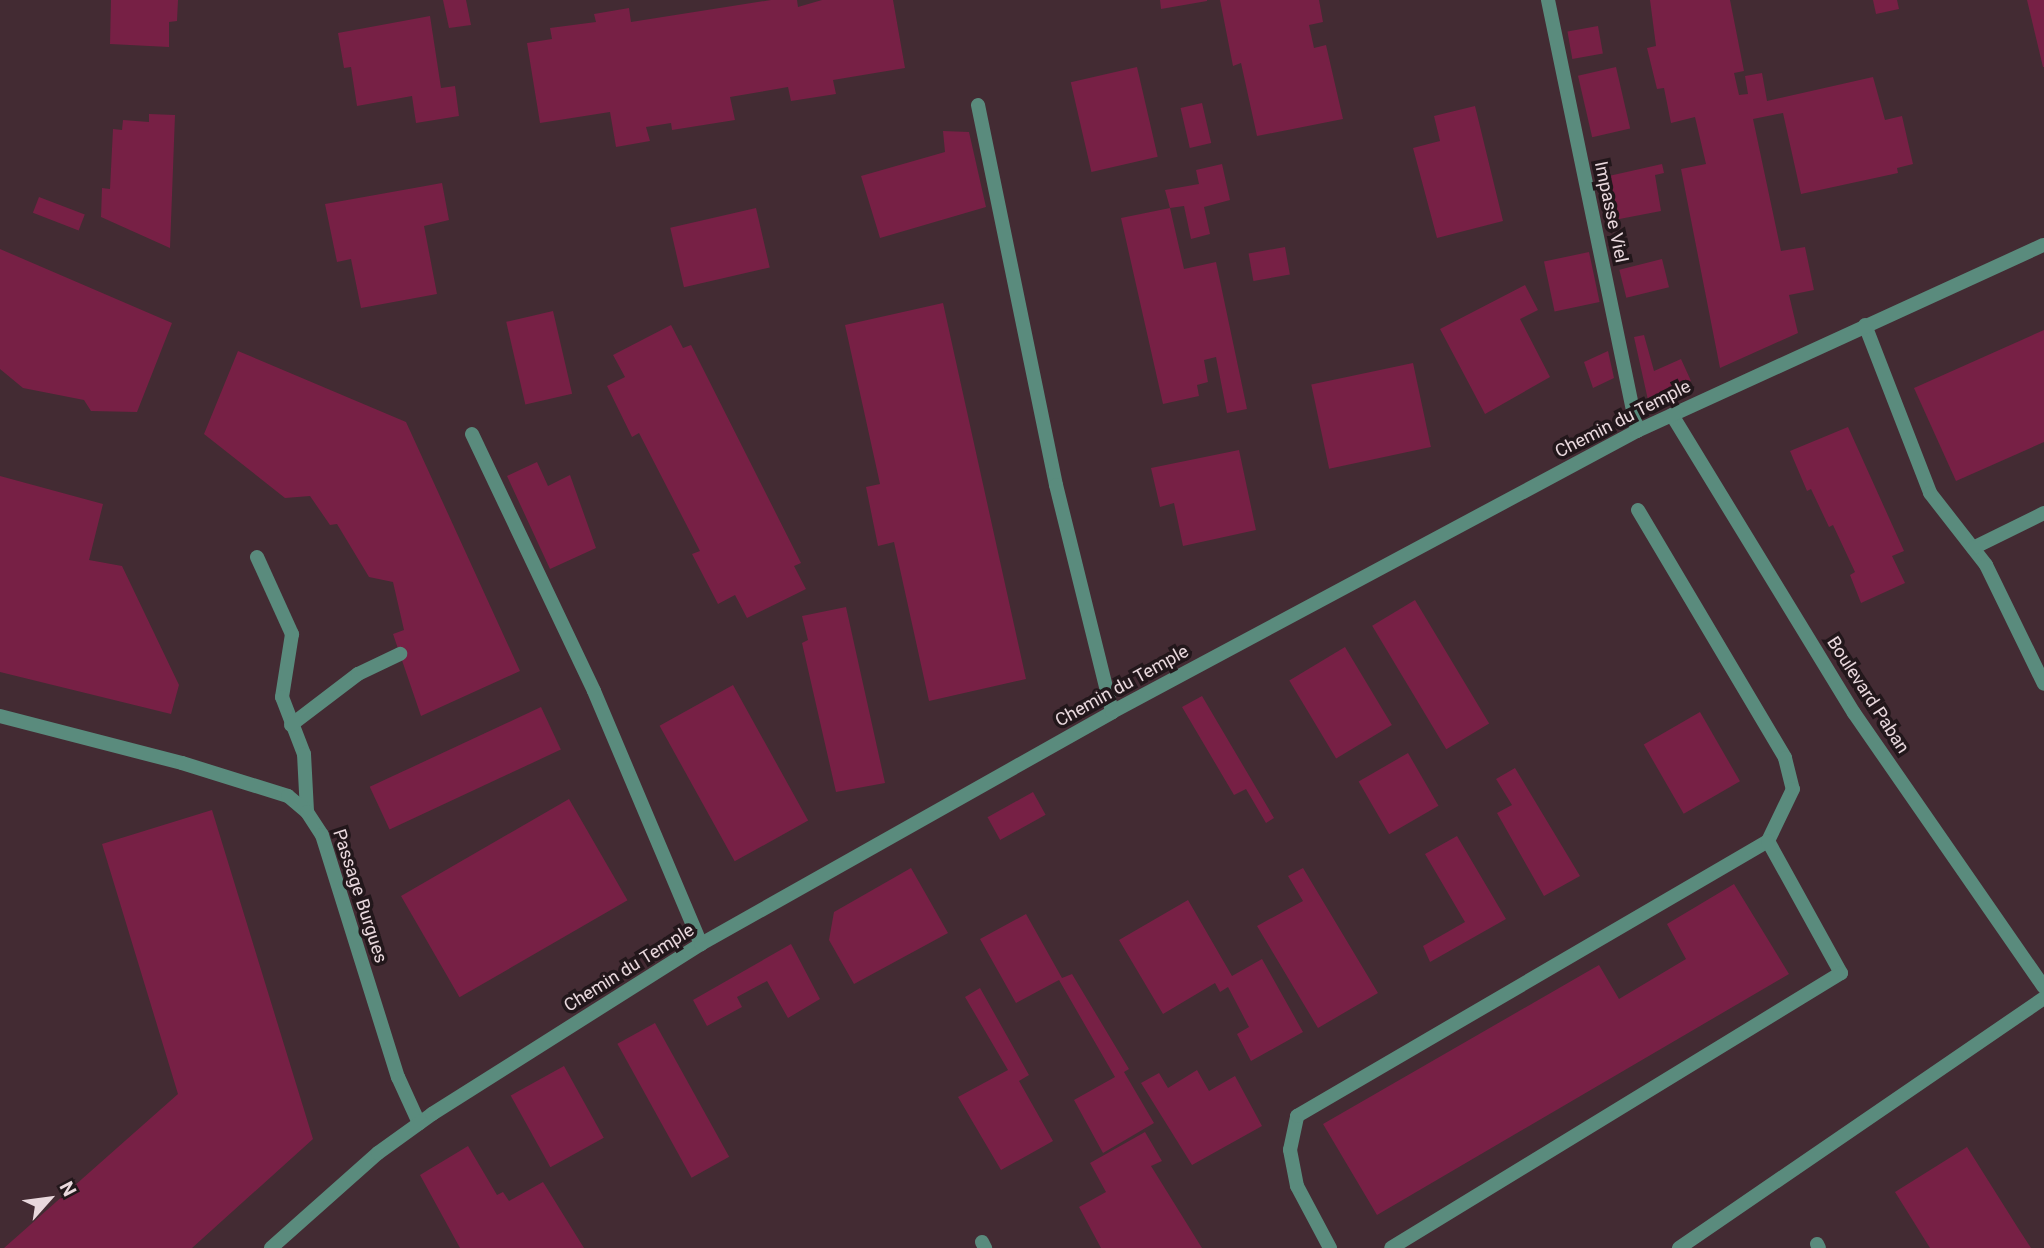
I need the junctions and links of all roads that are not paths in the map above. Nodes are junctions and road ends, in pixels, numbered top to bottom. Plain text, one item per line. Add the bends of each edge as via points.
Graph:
1 (1548, 0) edge
2 (978, 105) dead end
3 (2044, 245) edge
4 (1865, 325) junction
5 (1672, 415) junction
6 (1637, 431) junction
7 (472, 435) dead end
8 (1638, 510) dead end
9 (2044, 513) edge
10 (1973, 548) junction
11 (257, 557) dead end
12 (400, 654) dead end
13 (2044, 684) edge
14 (1112, 712) junction
15 (0, 716) edge
16 (290, 725) junction
17 (307, 812) junction
18 (1768, 841) junction
19 (701, 944) junction
20 (2044, 987) edge
21 (2044, 998) edge
22 (419, 1123) junction
23 (271, 1248) edge
24 (1330, 1248) edge
25 (1391, 1248) edge
26 (1679, 1248) edge

1 - 6 street, Impasse Viel
2 - 14 street via 1056,485
3 - 4 street, Chemin du Temple
4 - 5 street, Chemin du Temple
4 - 10 street via 1930,493
5 - 6 street, Chemin du Temple
5 - 20 street, Boulevard Paban via 1854,713
6 - 14 street, Chemin du Temple
7 - 19 street via 594,691
8 - 18 street via 1785,758 1793,789
9 - 10 street
10 - 13 street via 1986,565
11 - 16 street via 292,634 282,697
12 - 16 street via 358,674
14 - 19 street, Chemin du Temple
15 - 17 street, Passage Burgues via 288,796
16 - 17 street via 304,754
17 - 22 street, Passage Burgues via 323,835 398,1077
18 - 24 street via 1297,1116 1290,1150 1297,1185
18 - 25 street via 1841,974
19 - 22 street, Chemin du Temple
21 - 26 street
22 - 23 street, Chemin du Temple

